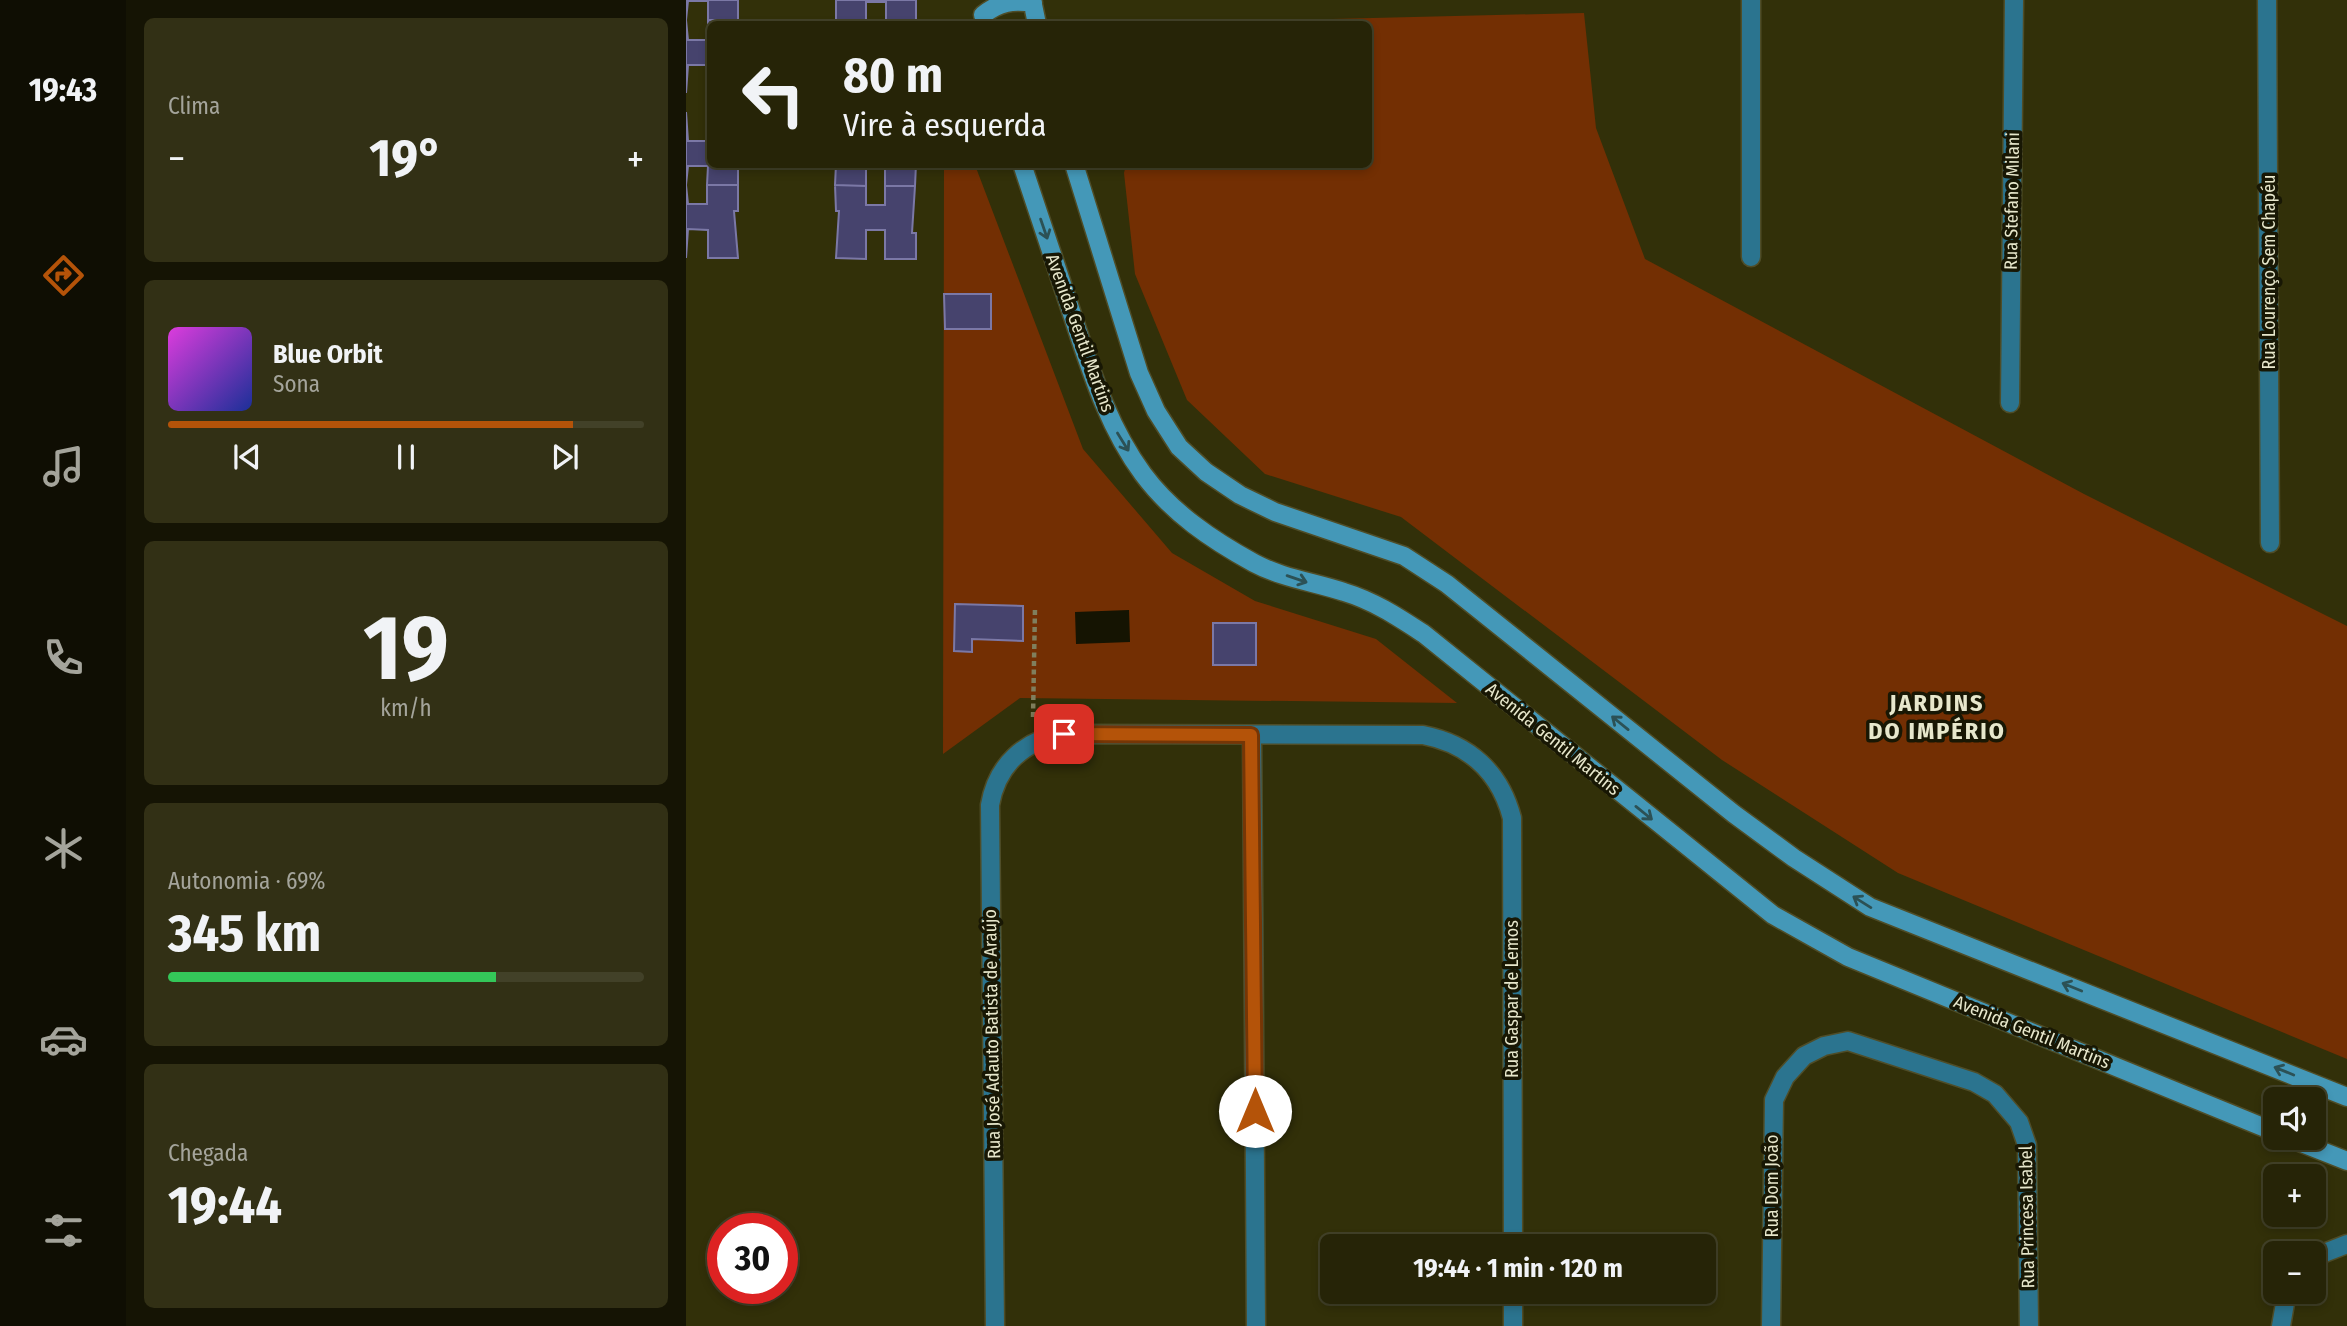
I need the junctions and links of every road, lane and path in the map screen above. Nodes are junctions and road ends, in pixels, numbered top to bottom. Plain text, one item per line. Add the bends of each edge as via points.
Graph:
1 (1751, 0) edge
2 (2014, 0) edge
3 (2267, 0) edge
4 (1032, 2) edge
5 (983, 13) edge
6 (1036, 21) edge
7 (1023, 168) edge
8 (1075, 168) edge
9 (1751, 257) dead end
10 (2010, 403) dead end
11 (2270, 543) dead end
12 (1035, 608) dead end
13 (1251, 735) junction
14 (1026, 747) junction
15 (2347, 1097) edge
16 (2013, 1111) joint
17 (2263, 1127) edge
18 (2319, 1150) edge
19 (2347, 1161) edge
20 (1513, 1234) edge
21 (2347, 1244) edge
22 (2326, 1252) edge
23 (1513, 1304) edge
24 (2285, 1304) edge
25 (995, 1326) edge
26 (1256, 1326) edge
27 (1513, 1326) edge
28 (1771, 1326) edge
29 (2029, 1326) edge
30 (2281, 1326) edge

1 - 9 street
2 - 10 street, Rua Stefano Milani
3 - 11 street, Rua Lourenço Sem Chapéu
4 - 5 main road via 1001,3
4 - 6 main road
7 -> 17 main road, Avenida Gentil Martins via 1116,433 1152,484 1216,542 1270,570 1385,608 1794,927 1848,957
15 -> 8 main road via 1870,907 1734,814 1447,584 1404,556 1275,512 1206,472 1179,447 1139,373
12 - 14 path
13 - 14 street, Rua Gaspar de Lemos via 1064,734
13 - 20 street, Rua Gaspar de Lemos via 1423,735 1454,743 1481,762 1501,787 1511,818
13 - 26 street
14 - 25 street, Rua José Adauto Batista de Araújo via 1002,770 990,805
16 - 28 street, Rua Dom João via 1985,1087 1848,1041 1804,1056 1785,1077 1772,1113
16 - 29 street, Rua Princesa Isabel via 2027,1145
18 - 19 main road
21 - 22 street
23 - 27 street
24 - 30 street

